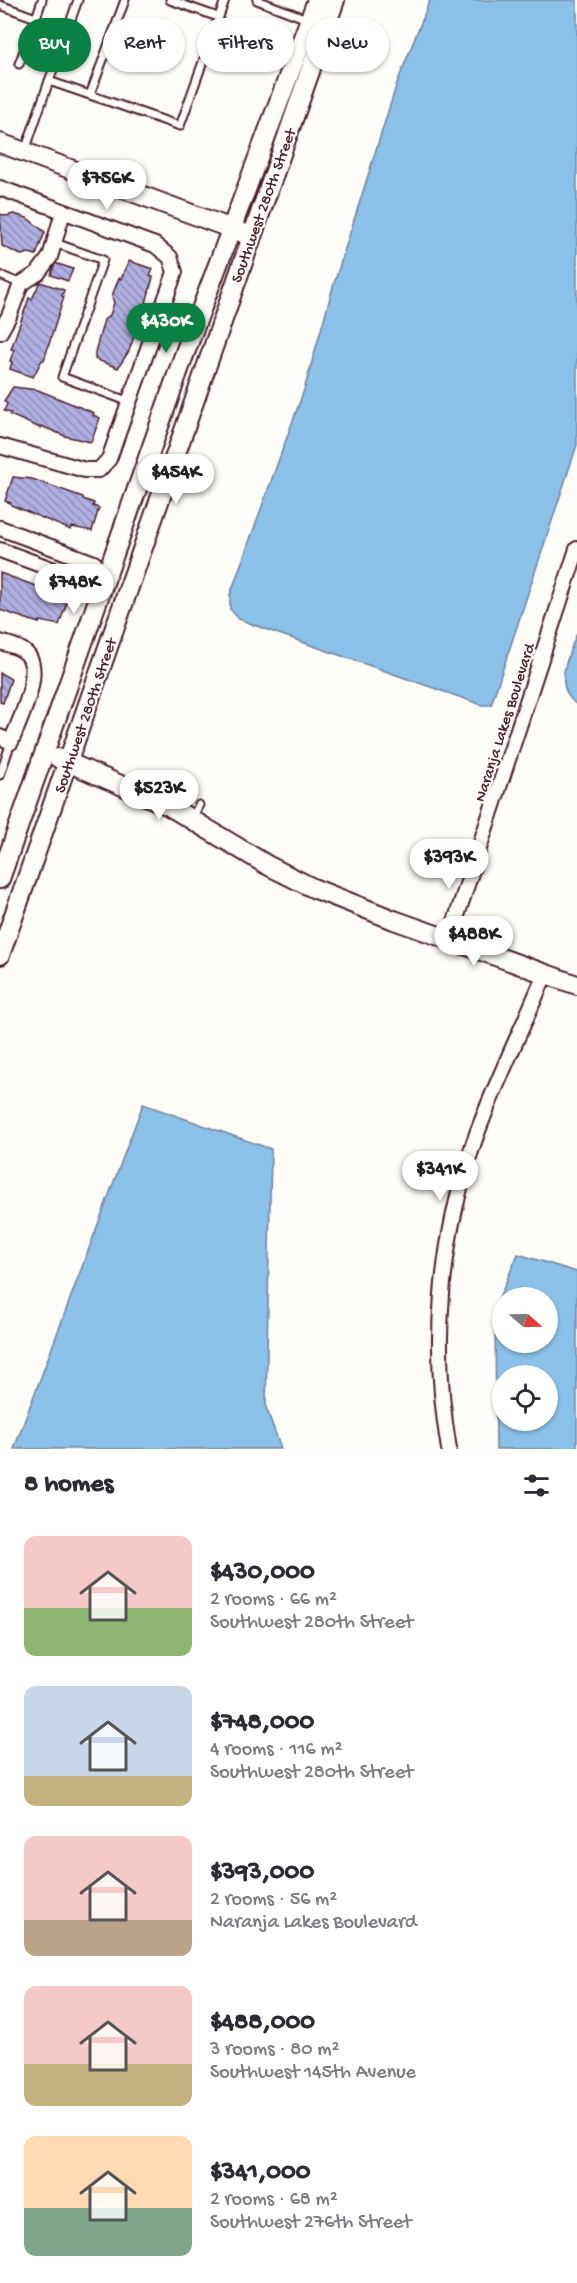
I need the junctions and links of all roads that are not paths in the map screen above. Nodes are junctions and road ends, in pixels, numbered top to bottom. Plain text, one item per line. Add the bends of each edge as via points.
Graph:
1 (42, 0) edge
2 (78, 0) edge
3 (125, 0) edge
4 (170, 0) edge
5 (225, 0) edge
6 (256, 0) edge
7 (317, 0) edge
8 (335, 0) edge
9 (0, 4) edge
10 (218, 17) junction
11 (36, 18) joint
12 (318, 18) edge
13 (322, 18) edge
14 (306, 19) edge
15 (306, 52) edge
16 (306, 61) edge
17 (49, 81) junction
18 (90, 95) junction
19 (0, 143) edge
20 (24, 152) junction
21 (0, 188) edge
22 (63, 212) junction
23 (232, 229) junction
24 (251, 236) junction
25 (55, 243) junction
26 (0, 275) edge
27 (21, 284) junction
28 (0, 332) edge
29 (192, 336) junction
30 (214, 342) junction
31 (130, 402) junction
32 (0, 446) edge
33 (0, 528) edge
34 (577, 549) edge
35 (0, 550) edge
36 (106, 577) junction
37 (128, 587) junction
38 (0, 642) edge
39 (6, 740) edge
40 (45, 753) junction
41 (67, 763) junction
42 (0, 775) edge
43 (0, 879) edge
44 (4, 932) edge
45 (449, 940) junction
46 (0, 955) edge
47 (545, 974) junction
48 (577, 985) edge
49 (449, 1449) edge

1 - 11 lane
2 - 17 lane
3 - 18 lane
4 - 10 lane
5 - 10 lane
6 - 14 lane
7 - 12 street, Southwest 280th Street
8 - 13 street, Southwest 280th Street
9 - 11 lane
10 - 18 lane via 180,126
15 - 23 street, Southwest 280th Street
16 - 24 street, Southwest 280th Street
17 - 18 lane
17 - 20 lane
19 - 20 street
20 - 23 street
21 - 22 street
22 - 25 street
22 - 31 street via 155,245 174,264 175,272
23 - 24 street
23 - 29 street, Southwest 280th Street
24 - 30 street, Southwest 280th Street
25 - 27 street via 50,258 38,273
25 - 31 lane via 103,260 62,377
26 - 27 lane
27 - 28 street
29 - 30 street
29 - 36 street, Southwest 280th Street
30 - 37 street, Southwest 280th Street
31 - 32 street via 109,459 99,470 85,470
33 - 36 street via 94,563
34 - 45 street, Naranja Lakes Boulevard
35 - 36 street via 87,582
36 - 37 street
36 - 40 street, Southwest 280th Street
37 - 41 street, Southwest 280th Street
38 - 39 street via 28,655 34,675
39 - 42 lane
40 - 41 street
40 - 43 street, Southwest 280th Street
41 - 44 street, Southwest 280th Street
41 - 45 street via 195,812 267,865
44 - 46 street, Southwest 280th Street
45 - 47 street
47 - 48 street
47 - 49 street via 475,1140 452,1222 440,1332 442,1398

